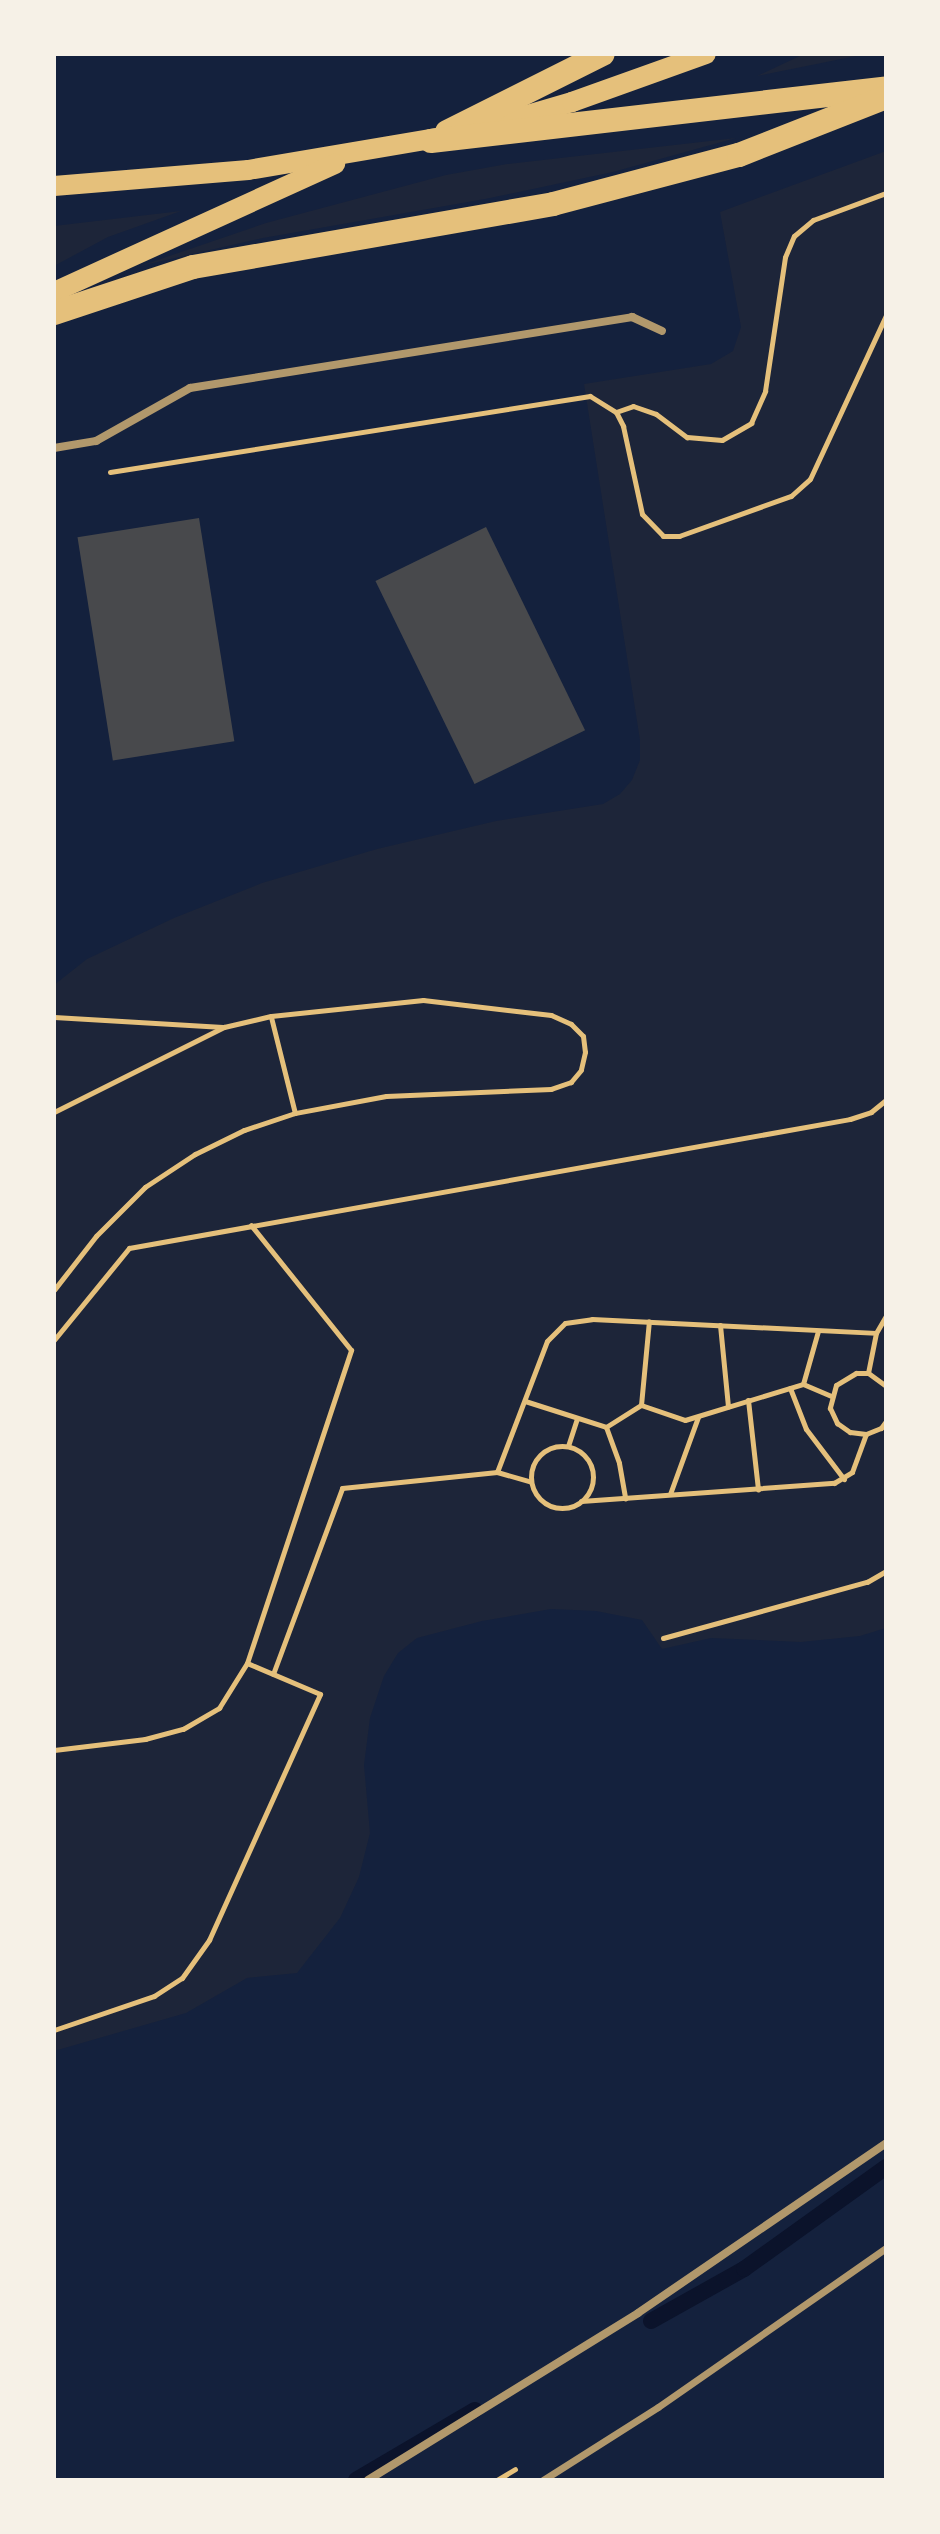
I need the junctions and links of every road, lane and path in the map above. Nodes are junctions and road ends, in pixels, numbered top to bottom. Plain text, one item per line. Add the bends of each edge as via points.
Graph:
1 (603, 54) edge
2 (706, 54) edge
3 (886, 88) edge
4 (886, 97) edge
5 (431, 141) junction
6 (353, 155) junction
7 (54, 186) edge
8 (885, 194) edge
9 (54, 292) edge
10 (54, 313) edge
11 (886, 315) edge
12 (662, 331) dead end
13 (616, 412) junction
14 (54, 448) edge
15 (101, 473) dead end
16 (271, 1016) junction
17 (54, 1017) edge
18 (224, 1027) junction
19 (886, 1100) edge
20 (54, 1112) edge
21 (295, 1113) junction
22 (251, 1225) junction
23 (54, 1290) edge
24 (886, 1316) edge
25 (649, 1321) junction
26 (720, 1325) junction
27 (818, 1330) junction
28 (876, 1333) junction
29 (54, 1340) edge
30 (868, 1373) junction
31 (803, 1384) junction
32 (886, 1386) edge
33 (790, 1388) junction
34 (831, 1396) junction
35 (748, 1400) junction
36 (525, 1401) junction
37 (641, 1405) junction
38 (728, 1407) junction
39 (698, 1416) junction
40 (577, 1418) junction
41 (886, 1421) edge
42 (606, 1427) junction
43 (866, 1434) junction
44 (568, 1446) junction
45 (497, 1472) junction
46 (844, 1479) junction
47 (531, 1482) junction
48 (758, 1489) junction
49 (670, 1495) junction
50 (625, 1498) junction
51 (581, 1501) junction
52 (886, 1571) edge
53 (663, 1638) dead end
54 (247, 1663) junction
55 (273, 1674) junction
56 (54, 1750) edge
57 (54, 2030) edge
58 (886, 2143) edge
59 (886, 2248) edge
60 (368, 2480) edge
61 (543, 2480) edge

1 - 5 highway
2 - 5 main road via 572,102
3 - 5 highway
4 - 10 highway via 739,155 553,204 193,267
5 - 6 main road
6 - 7 main road via 248,170
6 - 9 main road
8 - 13 path via 813,220 794,236 785,257 765,391 751,423 722,440 687,437 656,414 633,406
11 - 13 path via 810,479 791,496 679,536 663,536 642,514
12 - 14 street via 632,317 190,388 96,441
13 - 15 path via 590,396
16 - 18 path
16 - 21 path
16 - 21 path via 423,1000 551,1015 583,1036 581,1070 571,1082 551,1089 386,1096
17 - 18 path
18 - 20 path
19 - 22 path via 850,1119
21 - 23 path via 195,1154 145,1187 96,1236
22 - 29 path via 129,1248
22 - 54 path via 351,1350
24 - 28 path
25 - 26 path
25 - 36 path via 565,1323 547,1341
25 - 37 path
26 - 27 path
26 - 38 path
27 - 28 path
27 - 31 path
28 - 30 path
30 - 32 path
30 - 34 path via 845,1377
31 - 33 path
31 - 34 path
33 - 35 path
33 - 46 path via 806,1429
34 - 43 path via 837,1423
35 - 38 path
35 - 48 path
36 - 40 path
36 - 45 path
37 - 39 path via 685,1420
37 - 42 path
38 - 39 path
39 - 49 path
40 - 42 path
40 - 44 path
41 - 43 path
42 - 50 path
43 - 46 path via 852,1472
44 - 47 path via 556,1446 537,1458
44 - 51 path via 588,1460 593,1472 591,1488
45 - 47 path
45 - 55 path via 342,1488
46 - 48 path
47 - 51 path via 537,1496 550,1505 567,1508
48 - 49 path
49 - 50 path
50 - 51 path
52 - 53 path via 867,1582
54 - 55 path
54 - 56 path via 219,1708 183,1729
55 - 57 path via 320,1694 209,1940 182,1978 154,1996
58 - 60 street via 638,2313
59 - 61 street

